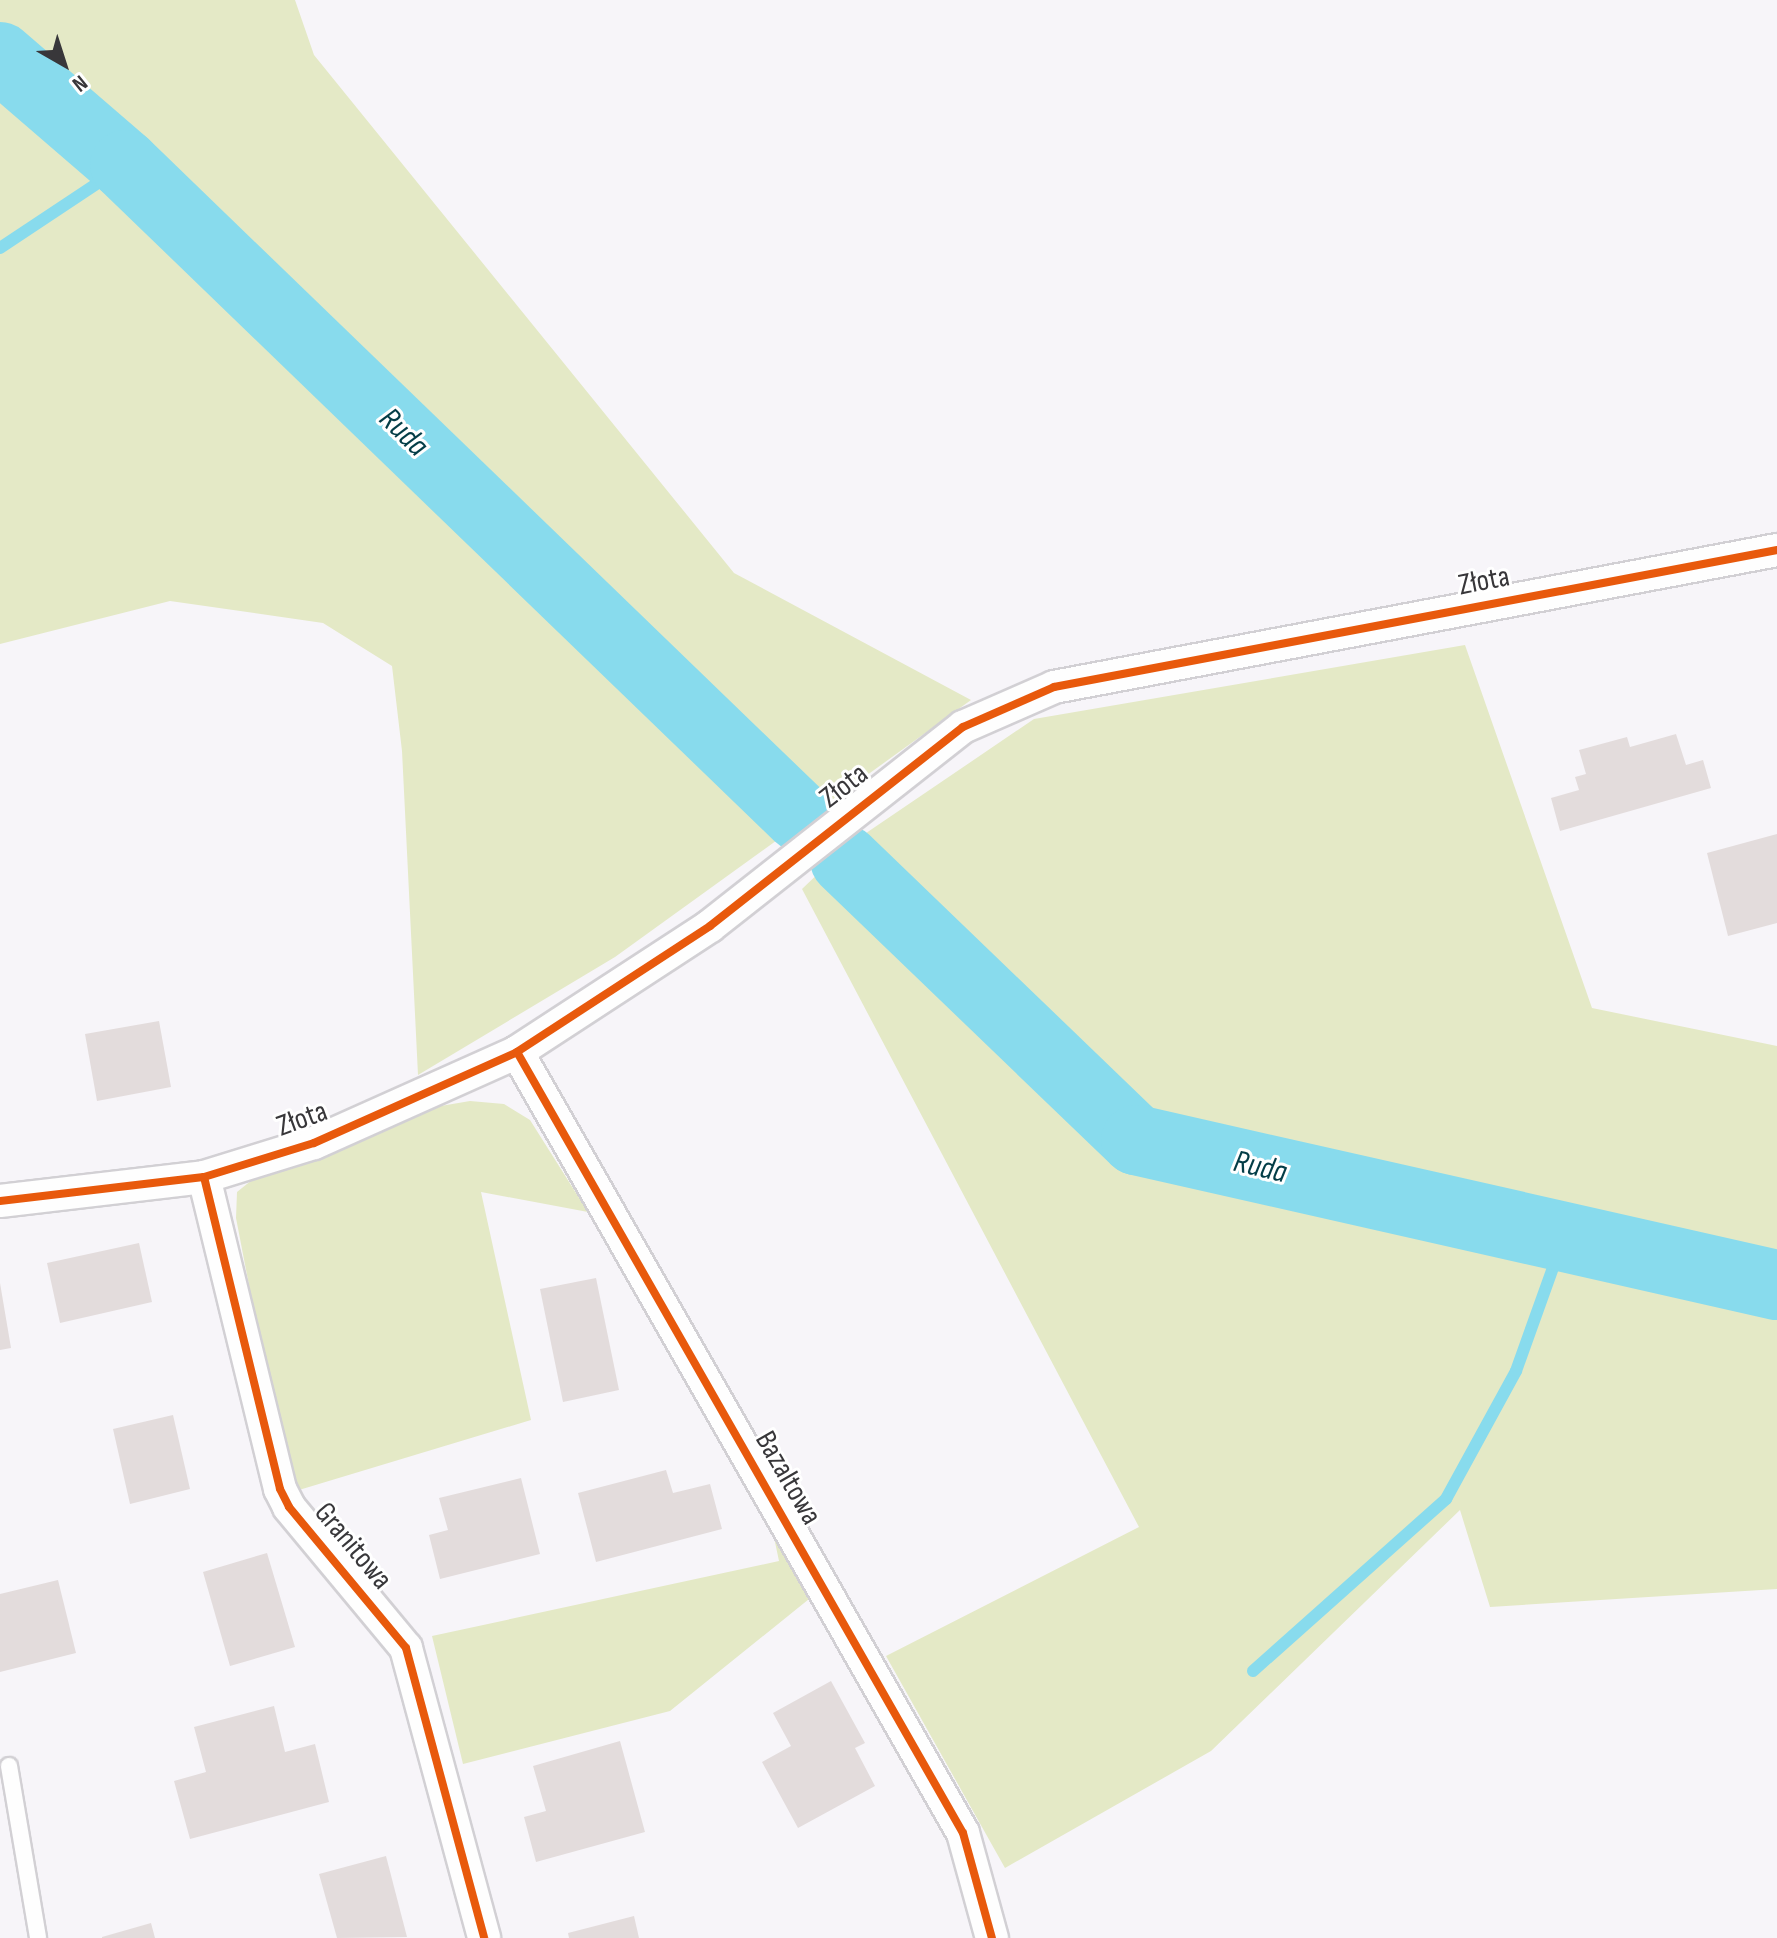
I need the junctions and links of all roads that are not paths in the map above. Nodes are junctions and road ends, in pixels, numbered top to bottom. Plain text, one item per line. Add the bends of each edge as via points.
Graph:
1 (1777, 550) edge
2 (517, 1052) junction
3 (204, 1177) junction
4 (0, 1201) edge
5 (9, 1766) dead end
6 (38, 1938) edge
7 (484, 1938) edge
8 (992, 1938) edge

1 - 2 street, Złota via 1054,687 963,727 710,926
2 - 3 street, Złota via 314,1143
2 - 8 street, Bazaltowa via 963,1833
3 - 4 street, Złota
3 - 7 street, Granitowa via 280,1489 297,1517 406,1648
5 - 6 lane

